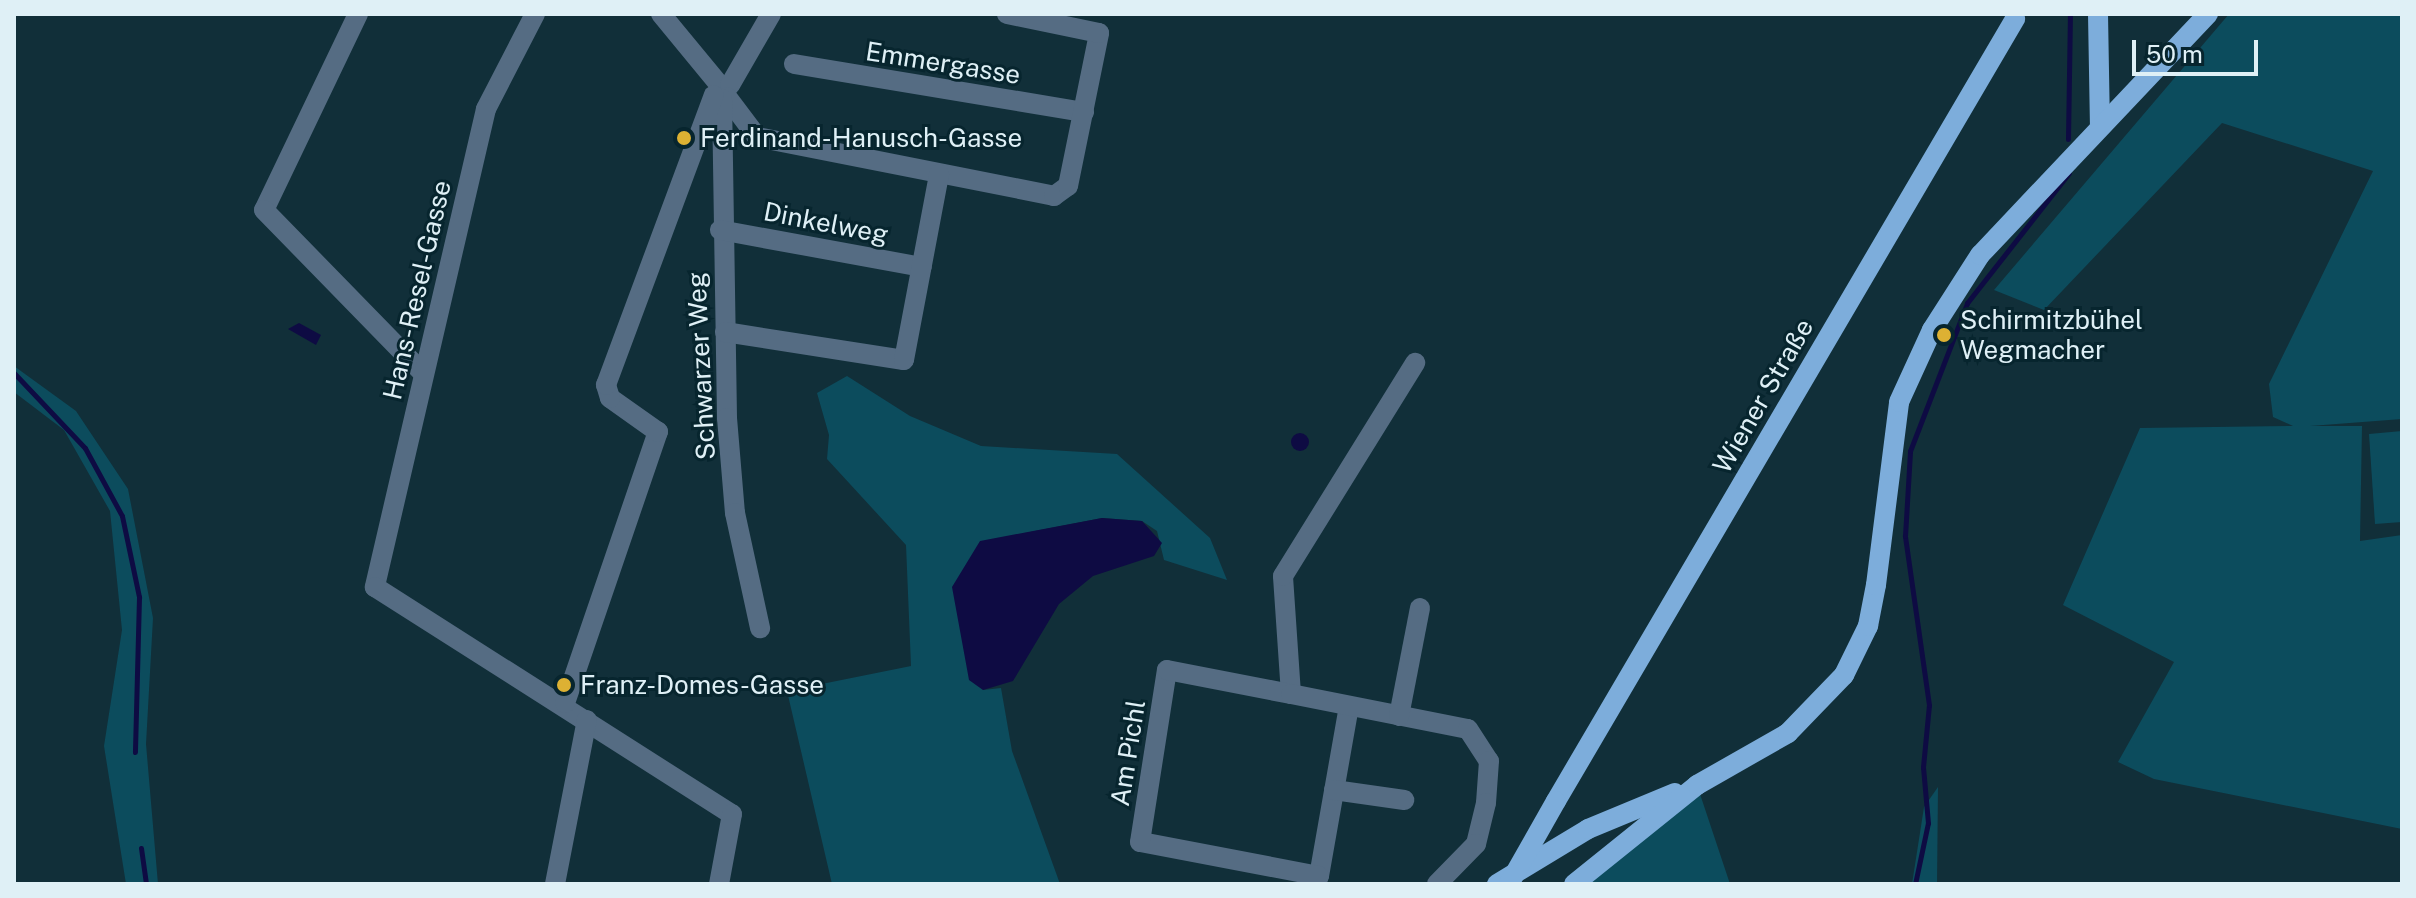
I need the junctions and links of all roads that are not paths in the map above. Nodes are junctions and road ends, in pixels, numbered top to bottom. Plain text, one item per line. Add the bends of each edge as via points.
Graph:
1 (358, 14) edge
2 (535, 14) edge
3 (661, 14) edge
4 (771, 14) edge
5 (1007, 14) edge
6 (2098, 14) edge
7 (2208, 14) edge
8 (2015, 19) dead end
9 (794, 64) dead end
10 (722, 92) junction
11 (1084, 112) junction
12 (2100, 126) junction
13 (939, 174) junction
14 (720, 230) junction
15 (922, 267) junction
16 (725, 332) junction
17 (1415, 363) dead end
18 (423, 373) junction
19 (1420, 608) dead end
20 (760, 628) dead end
21 (1291, 694) junction
22 (565, 703) junction
23 (1349, 706) junction
24 (1399, 716) junction
25 (587, 720) junction
26 (1697, 785) junction
27 (1334, 790) junction
28 (1404, 800) dead end
29 (1548, 853) junction
30 (1262, 876) edge
31 (1577, 880) edge
32 (555, 884) edge
33 (719, 884) edge
34 (1437, 884) edge
35 (1497, 884) edge
36 (1509, 884) edge

1 - 18 street via 264,210
2 - 18 street, Hans-Resel-Gasse via 486,109
3 - 10 street
4 - 10 street
5 - 11 street via 1099,33
6 - 12 main road
7 - 12 main road
8 - 36 main road, Wiener Straße, bridge
9 - 11 street, Emmergasse
10 - 13 street via 757,137
10 - 14 street, Schwarzer Weg
10 - 22 street via 606,385 610,398 658,432
11 - 13 street via 1068,186 1054,196
12 - 26 main road via 1980,255 1910,371 1886,465 1876,585 1857,656 1788,733
13 - 15 street
14 - 15 street, Dinkelweg
14 - 16 street, Schwarzer Weg
15 - 16 street via 904,360
16 - 20 street, Schwarzer Weg via 735,513
17 - 21 street via 1283,576
18 - 22 street, Hans-Resel-Gasse via 375,587
19 - 24 street
21 - 23 street, Am Pichl
21 - 30 street, Am Pichl via 1167,670 1140,842
22 - 25 street
23 - 24 street, Am Pichl
23 - 27 street, Am Pichl
24 - 34 street, Am Pichl via 1468,729 1489,761 1476,844
25 - 32 street
25 - 33 street via 732,814
26 - 29 main road via 1600,823
26 - 31 main road
27 - 28 street
27 - 30 street, Am Pichl via 1319,876
29 - 31 main road
29 - 35 main road

